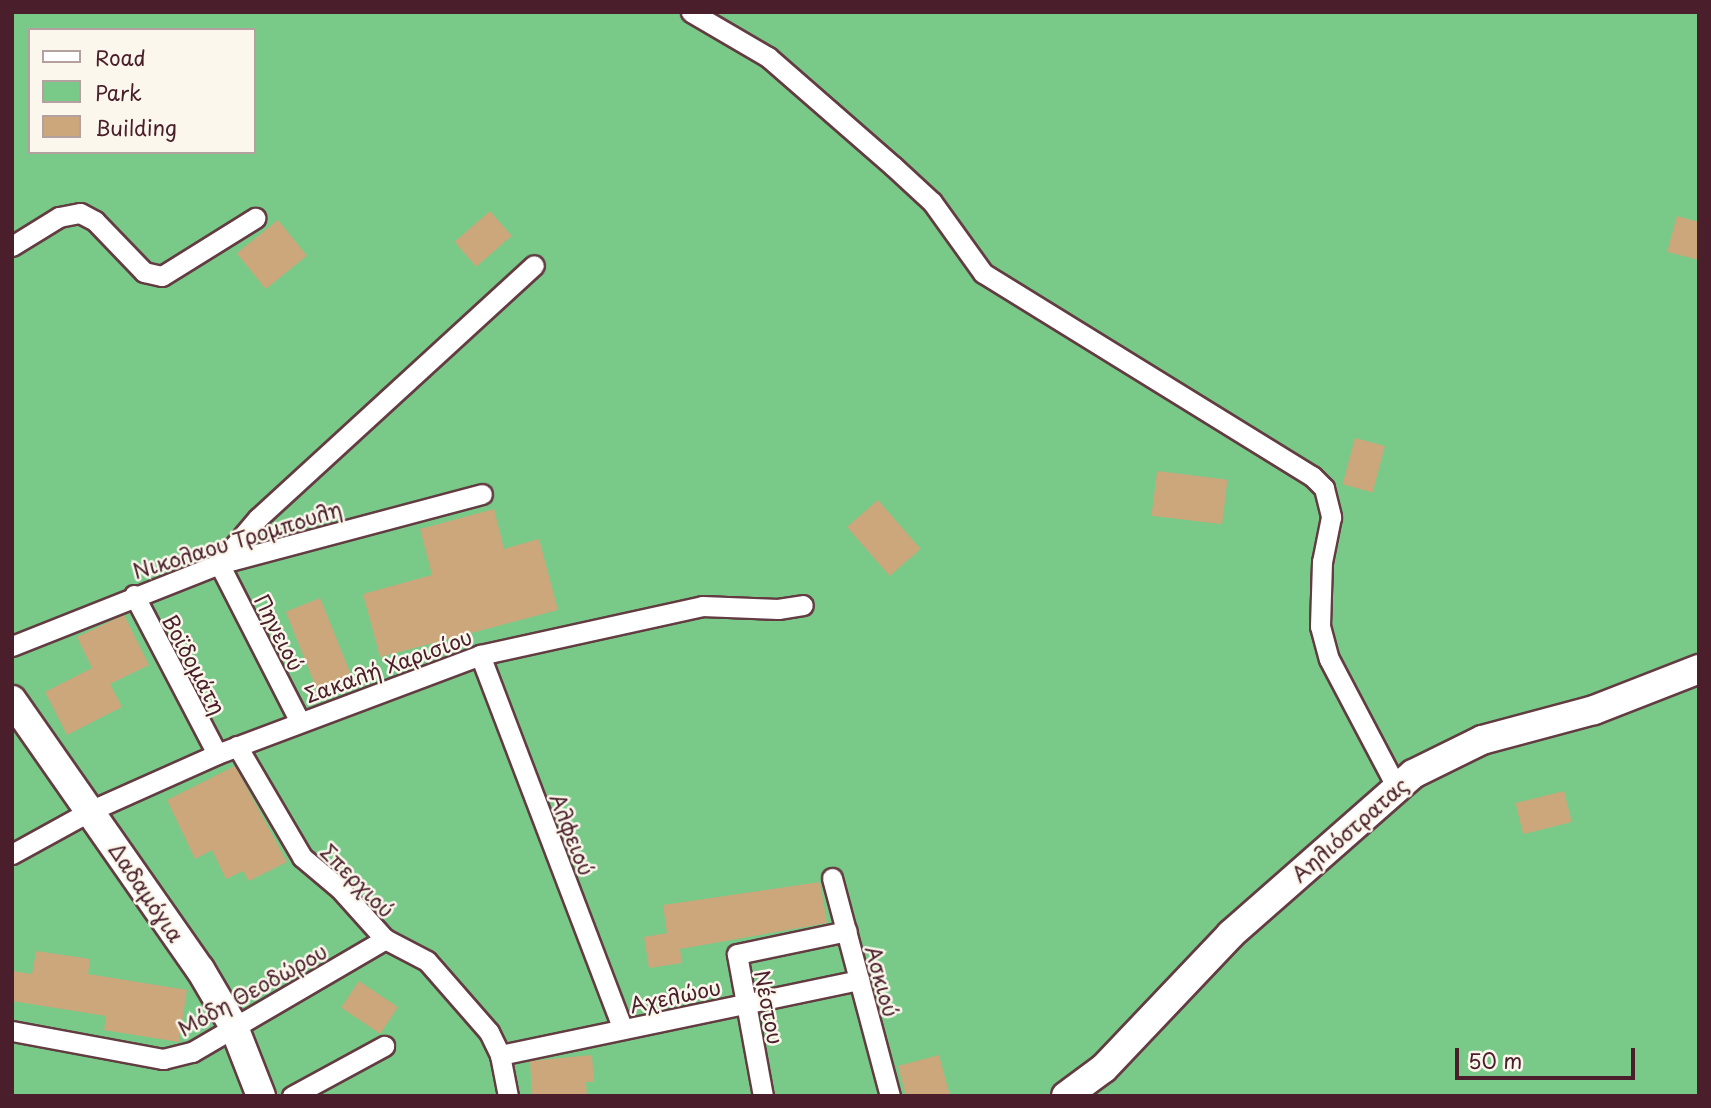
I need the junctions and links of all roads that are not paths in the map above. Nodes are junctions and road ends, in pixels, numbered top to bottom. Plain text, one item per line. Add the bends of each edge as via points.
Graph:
1 (691, 12) edge
2 (255, 218) dead end
3 (12, 246) edge
4 (534, 265) dead end
5 (482, 494) dead end
6 (219, 564) junction
7 (134, 595) junction
8 (803, 605) dead end
9 (12, 646) edge
10 (480, 655) junction
11 (1699, 669) edge
12 (12, 700) edge
13 (300, 722) junction
14 (237, 746) junction
15 (217, 754) junction
16 (1396, 786) junction
17 (92, 810) junction
18 (12, 854) edge
19 (832, 878) dead end
20 (846, 931) junction
21 (385, 939) junction
22 (859, 980) junction
23 (747, 1004) junction
24 (234, 1027) junction
25 (623, 1029) junction
26 (12, 1031) edge
27 (384, 1046) dead end
28 (500, 1055) junction
29 (261, 1096) edge
30 (292, 1096) edge
31 (508, 1096) edge
32 (764, 1096) edge
33 (890, 1096) edge
34 (1066, 1096) edge

1 - 16 street via 768,57 893,166 932,202 983,273 1312,476 1324,488 1331,517 1322,562 1320,626 1329,659
2 - 3 street via 162,276 144,272 95,221 80,213 59,217
4 - 6 street via 258,518
5 - 6 street, Νικολαου Τρομπουλη
6 - 7 street, Νικολαου Τρομπουλη
6 - 13 street, Πηνειού
7 - 9 street, Νικολαου Τρομπουλη
7 - 15 street, Βοϊδομάτη
8 - 10 street, Σακαλή Χαρισίου via 778,609 702,606
10 - 13 street, Σακαλή Χαρισίου
10 - 25 street, Αλφειού
11 - 16 street, Αηλιόστρατας via 1594,710 1482,740
12 - 17 street, Δαδαμόγια
13 - 14 street, Σακαλή Χαρισίου
14 - 15 street, Σακαλή Χαρισίου
14 - 21 street, Σπερχιού via 302,857 339,888
15 - 17 street, Σακαλή Χαρισίου
16 - 34 street, Αηλιόστρατας via 1231,934 1104,1068
17 - 18 street, Σακαλή Χαρισίου
17 - 24 street, Δαδαμόγια
19 - 20 street, Ασκιού
20 - 22 street, Ασκιού
20 - 23 street, Νέστου via 737,954
21 - 24 street, Μόδη Θεοδώρου
21 - 28 street, Σπερχιού via 427,961 489,1032
22 - 23 street, Αχελώου
22 - 33 street, Ασκιού
23 - 25 street, Αχελώου
23 - 32 street, Νέστου
24 - 26 street, Μόδη Θεοδώρου via 192,1052 163,1059
24 - 29 street, Δαδαμόγια
25 - 28 street, Αχελώου
27 - 30 street
28 - 31 street, Σπερχιού

